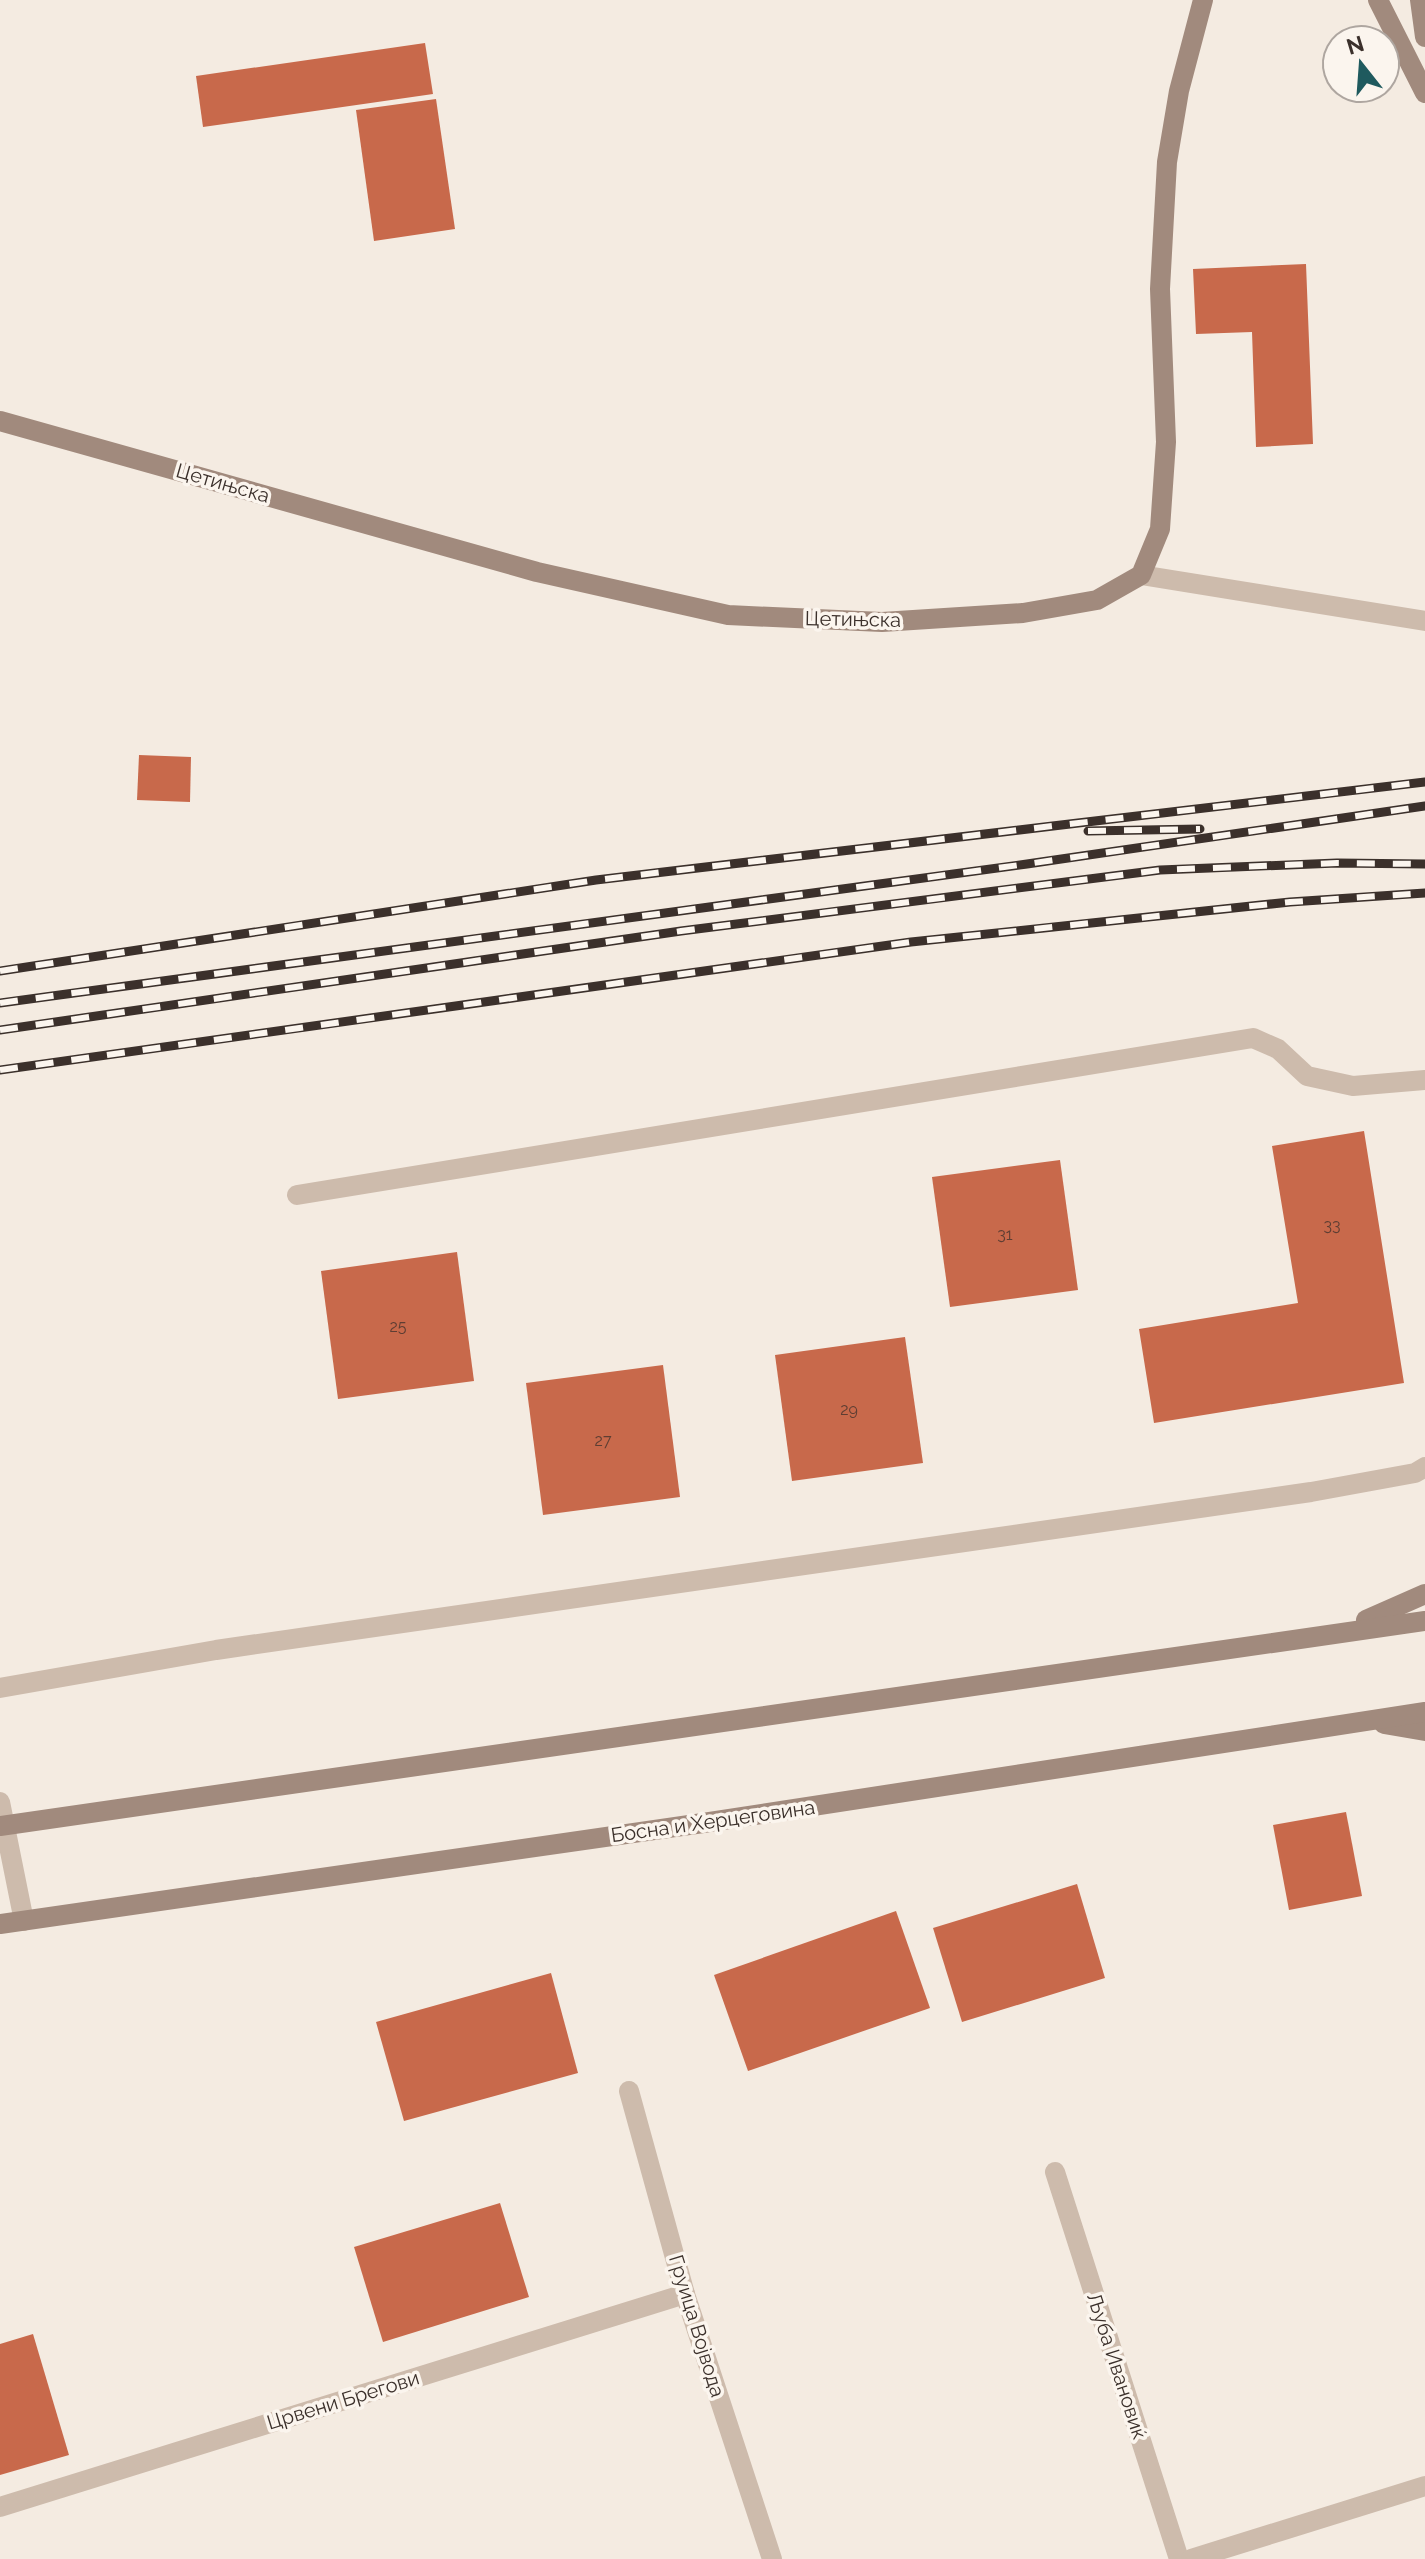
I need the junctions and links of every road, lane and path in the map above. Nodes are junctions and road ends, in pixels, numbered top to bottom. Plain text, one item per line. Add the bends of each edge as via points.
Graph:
1 (1203, 0) edge
2 (1378, 0) edge
3 (1420, 0) edge
4 (1425, 37) edge
5 (1425, 93) edge
6 (0, 421) edge
7 (1141, 575) junction
8 (1425, 621) edge
9 (1425, 1080) edge
10 (297, 1195) dead end
11 (1425, 1467) edge
12 (1425, 1594) edge
13 (1425, 1621) edge
14 (1328, 1633) junction
15 (0, 1688) edge
16 (1425, 1712) edge
17 (1368, 1721) junction
18 (1425, 1731) edge
19 (0, 1802) edge
20 (2, 1826) edge
21 (24, 1921) junction
22 (0, 1924) edge
23 (629, 2091) dead end
24 (1055, 2172) dead end
25 (685, 2294) junction
26 (1425, 2486) edge
27 (0, 2507) edge
28 (772, 2559) edge
29 (1179, 2559) edge
30 (1191, 2559) edge

1 - 7 street via 1167,162 1160,289 1166,442 1160,529
2 - 5 street
3 - 4 street
6 - 7 street, Цетињска via 537,572 728,615 882,622 1023,613 1097,600
7 - 8 street
9 - 10 street via 1353,1086 1307,1076 1278,1049 1253,1038
11 - 15 street via 1311,1492 216,1650
12 - 14 street
13 - 14 street
14 - 20 street
16 - 17 street, Босна и Херцеговина
17 - 18 street
17 - 21 street, Босна и Херцеговина
19 - 20 street
20 - 21 street
21 - 22 street, Босна и Херцеговина
23 - 25 street, Груица Војвода
24 - 29 street, Љуба Ивановиќ
25 - 27 street, Црвени Брегови
25 - 28 street, Груица Војвода
26 - 30 street

